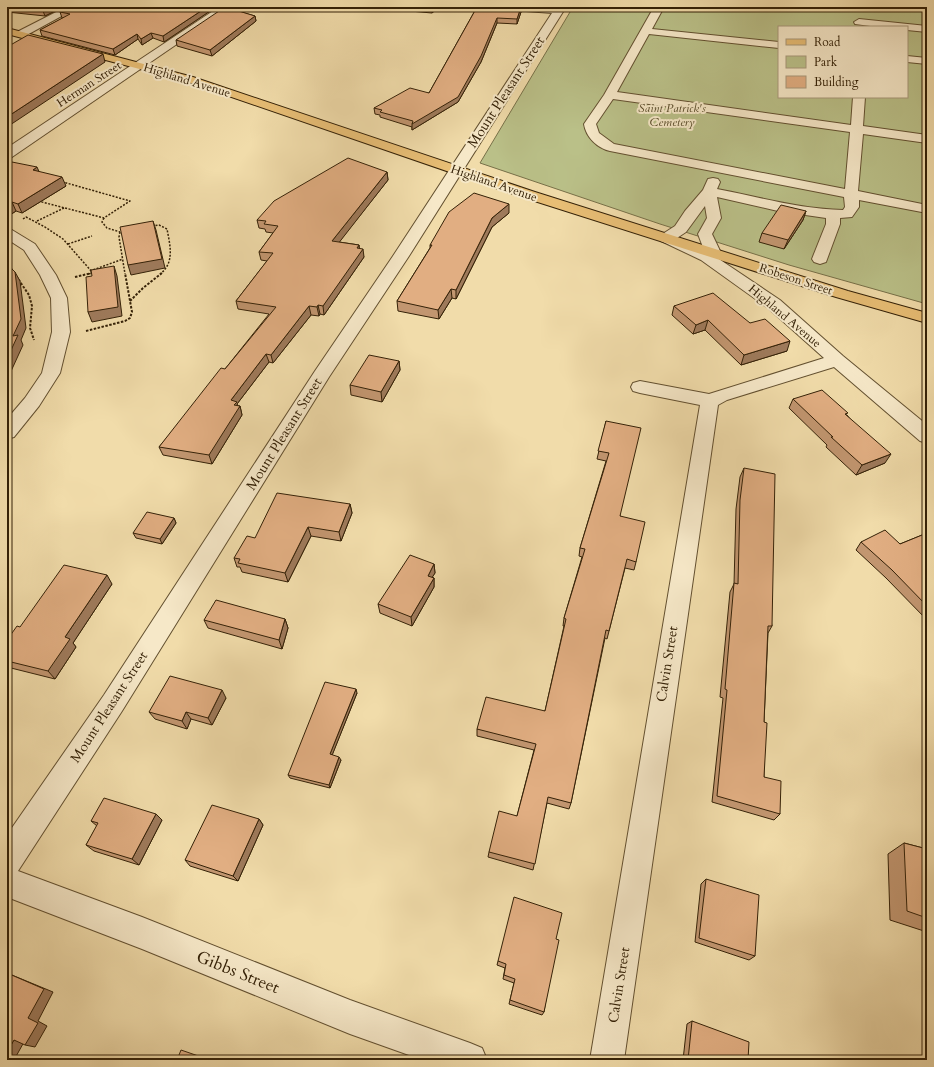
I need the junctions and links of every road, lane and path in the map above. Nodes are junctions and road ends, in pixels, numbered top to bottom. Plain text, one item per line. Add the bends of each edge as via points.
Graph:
1 (73, 7) edge
2 (226, 7) edge
3 (513, 7) edge
4 (659, 7) edge
5 (559, 9) edge
6 (859, 21) edge
7 (908, 26) edge
8 (908, 26) edge
9 (927, 28) edge
10 (7, 31) edge
11 (645, 31) junction
12 (21, 34) junction
13 (778, 45) edge
14 (908, 58) edge
15 (927, 61) edge
16 (140, 66) junction
17 (610, 95) junction
18 (859, 98) edge
19 (857, 130) junction
20 (927, 139) edge
21 (7, 154) edge
22 (718, 168) junction
23 (455, 170) junction
24 (57, 182) edge
25 (709, 191) junction
26 (851, 194) junction
27 (32, 199) edge
28 (64, 208) junction
29 (927, 209) edge
30 (833, 214) junction
31 (104, 218) junction
32 (21, 220) dead end
33 (36, 222) junction
34 (152, 226) edge
35 (7, 233) edge
36 (92, 236) dead end
37 (666, 238) junction
38 (68, 244) junction
39 (713, 253) junction
40 (123, 259) junction
41 (820, 259) dead end
42 (7, 262) edge
43 (90, 271) junction
44 (72, 278) dead end
45 (130, 301) junction
46 (927, 318) edge
47 (84, 332) dead end
48 (39, 341) dead end
49 (837, 360) junction
50 (640, 387) dead end
51 (711, 401) junction
52 (7, 432) edge
53 (927, 436) edge
54 (7, 862) edge
55 (7, 882) edge
56 (470, 1060) edge
57 (607, 1060) edge

1 - 12 street
2 - 16 street, Herman Street
3 - 5 street
4 - 11 street
5 - 23 street, Mount Pleasant Street
6 - 8 street
7 - 9 street
10 - 12 main road, Highland Avenue
11 - 13 street
11 - 17 street
12 - 16 main road, Highland Avenue
14 - 15 street
16 - 21 street, Herman Street
16 - 23 main road, Highland Avenue via 189,79
17 - 19 street
17 - 22 street via 590,124 591,131 600,141 626,150
18 - 19 street
19 - 20 street
19 - 26 street
22 - 25 street
22 - 26 street
23 - 37 main road, Highland Avenue
23 - 54 street, Mount Pleasant Street via 113,703
24 - 31 path via 65,182 130,201
25 - 30 street via 798,210
25 - 37 street via 681,229
25 - 39 street via 714,218 705,234
26 - 29 street
26 - 30 street via 852,207 847,214
27 - 28 path
28 - 31 path
28 - 33 path
30 - 41 street via 833,224
31 - 40 path via 102,222 107,228 120,232
32 - 33 path via 26,217
33 - 38 path
34 - 45 path via 159,225 167,229 172,254 169,265
35 - 52 street via 30,247 48,275 59,298 61,332 51,373 32,402
36 - 38 path
37 - 39 main road, Robeson Street
37 - 49 street, Highland Avenue via 706,257 754,289
38 - 43 path
39 - 46 main road, Robeson Street
40 - 43 path
40 - 45 path
42 - 48 path via 29,295 32,306 30,328 34,340
43 - 44 path via 93,273
45 - 47 path via 130,318
49 - 51 street
49 - 53 street, Highland Avenue
50 - 51 street
51 - 57 street, Calvin Street via 706,413
55 - 56 street, Gibbs Street via 350,1017

